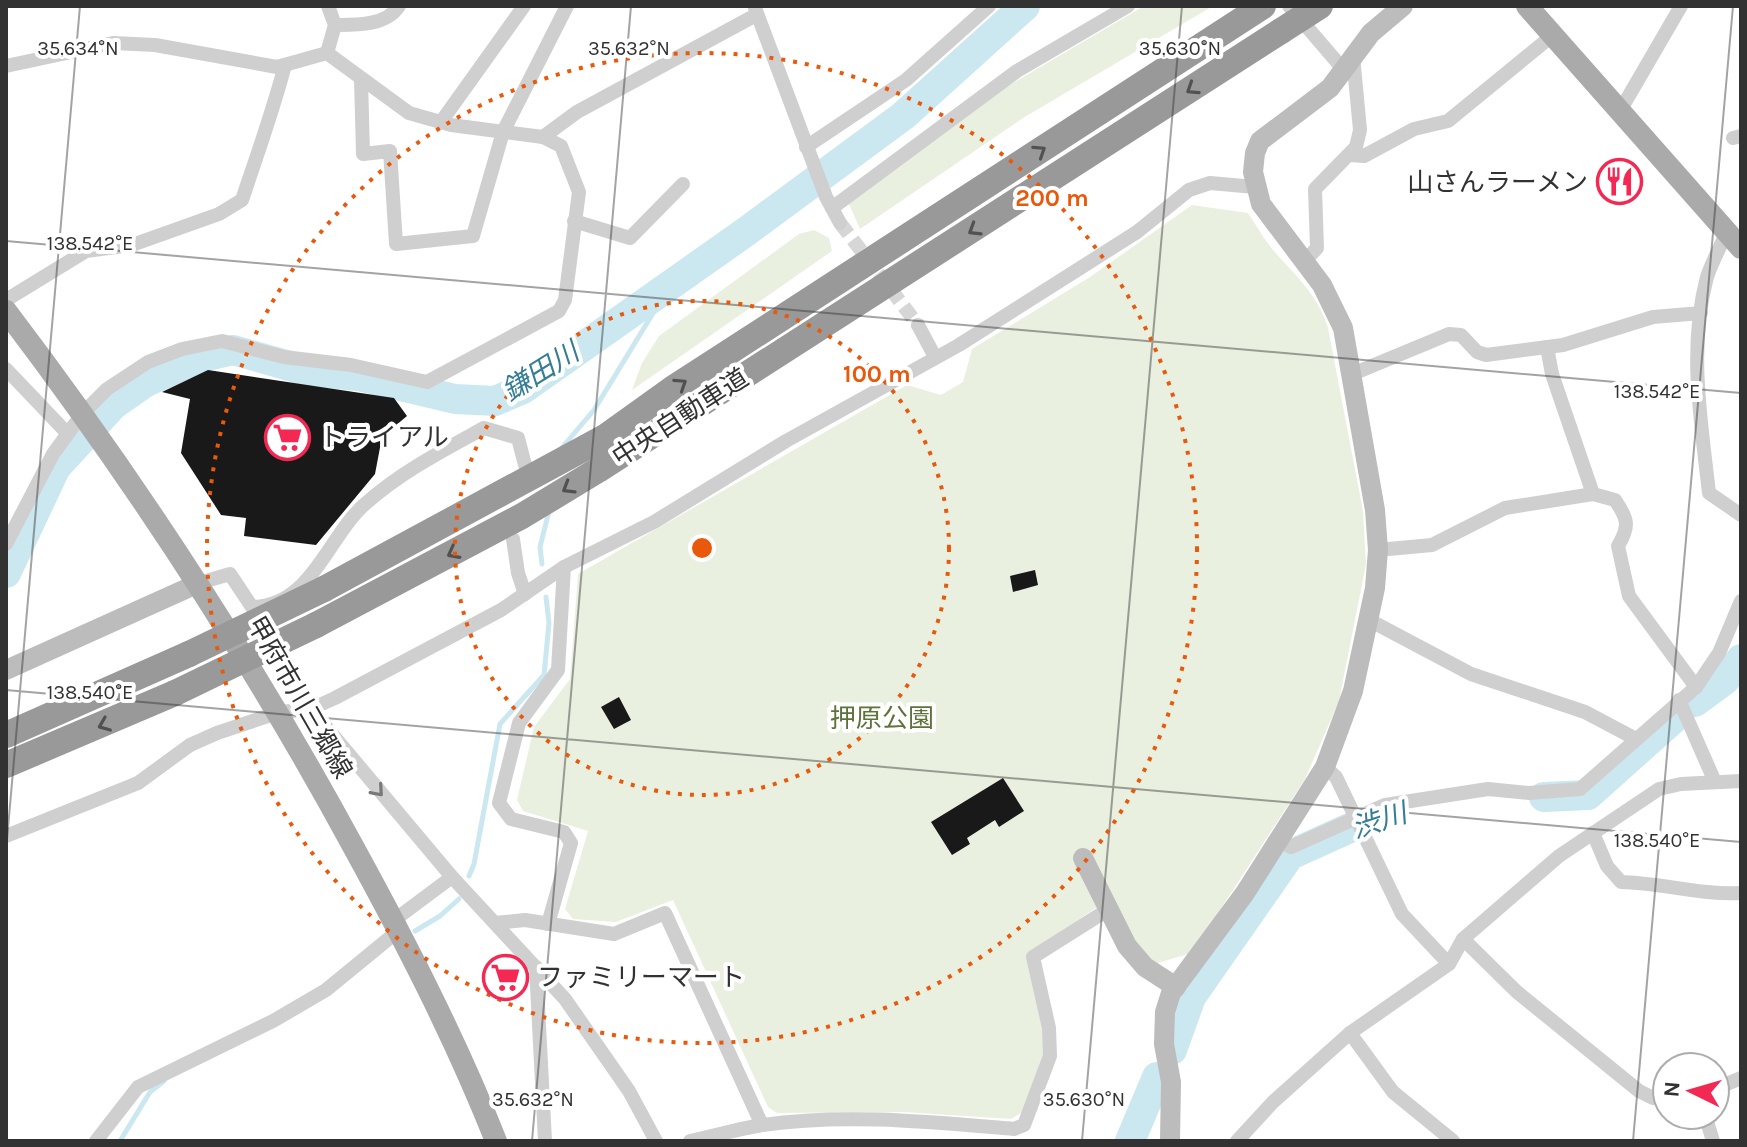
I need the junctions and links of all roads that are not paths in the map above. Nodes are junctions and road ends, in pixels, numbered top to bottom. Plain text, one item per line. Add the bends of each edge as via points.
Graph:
1 (328, 6) edge
2 (399, 6) edge
3 (524, 6) edge
4 (567, 6) edge
5 (989, 6) edge
6 (1128, 6) edge
7 (1262, 6) edge
8 (1320, 6) edge
9 (1403, 6) edge
10 (1527, 6) edge
11 (1681, 6) edge
12 (756, 10) edge
13 (1104, 11) edge
14 (1285, 18) edge
15 (335, 25) junction
16 (1553, 35) junction
17 (327, 53) junction
18 (1348, 63) junction
19 (285, 65) junction
20 (6, 66) edge
21 (361, 79) junction
22 (1620, 111) junction
23 (441, 122) junction
24 (503, 132) junction
25 (543, 137) junction
26 (808, 151) junction
27 (1349, 155) junction
28 (683, 184) dead end
29 (1255, 187) junction
30 (829, 203) junction
31 (574, 221) junction
32 (840, 223) tunnel mouth
33 (1734, 240) edge
34 (1304, 262) junction
35 (6, 300) edge
36 (6, 311) edge
37 (1701, 313) junction
38 (918, 325) tunnel mouth
39 (1547, 347) junction
40 (935, 357) junction
41 (6, 369) edge
42 (1350, 375) junction
43 (83, 413) junction
44 (67, 433) junction
45 (527, 472) junction
46 (1593, 494) junction
47 (1741, 515) edge
48 (517, 528) junction
49 (6, 544) edge
50 (1378, 550) junction
51 (564, 567) junction
52 (199, 583) junction
53 (525, 594) junction
54 (1741, 601) edge
55 (1369, 620) junction
56 (6, 670) edge
57 (1696, 687) junction
58 (1679, 700) junction
59 (311, 709) junction
60 (280, 712) junction
61 (6, 735) edge
62 (1634, 738) junction
63 (6, 765) edge
64 (1325, 767) junction
65 (1741, 781) edge
66 (1715, 782) junction
67 (1357, 823) junction
68 (1593, 833) junction
69 (6, 836) edge
70 (1280, 841) junction
71 (1083, 858) dead end
72 (452, 877) junction
73 (1741, 893) edge
74 (1109, 909) junction
75 (495, 923) junction
76 (548, 924) junction
77 (396, 926) junction
78 (1463, 939) junction
79 (1449, 964) junction
80 (536, 967) junction
81 (1176, 987) junction
82 (1350, 1033) junction
83 (1651, 1097) edge
84 (762, 1125) junction
85 (1020, 1134) edge
86 (96, 1141) edge
87 (496, 1141) edge
88 (545, 1141) edge
89 (656, 1141) edge
90 (690, 1141) edge
91 (1170, 1141) edge
92 (1237, 1141) edge
93 (1453, 1141) edge

1 - 15 street
2 - 15 street via 366,25
3 - 23 street
4 - 24 street
5 - 26 street via 906,80
6 - 13 street
45 -> 7 highway, 中央自動車道 via 617,428
8 - 14 highway, 中央自動車道, bridge
9 - 18 street via 1371,33
10 - 16 main road
11 - 22 street
12 - 25 street via 577,112
12 - 26 street
13 - 30 street
14 - 18 street
14 -> 48 highway, 中央自動車道
15 - 17 street
16 - 22 main road
16 - 27 street via 1448,121 1414,129 1364,156
17 - 19 street
17 - 21 street
18 - 27 street via 1360,130
18 - 29 street via 1330,88 1260,141
19 - 20 street via 113,43
19 - 35 street via 242,200 219,214 132,245 86,251
21 - 23 street via 409,113
21 - 24 street via 363,154 390,151 396,244 473,236
22 - 33 main road
23 - 24 street
24 - 25 street
25 - 31 street via 561,146 573,173 579,192
26 - 30 street
27 - 34 street via 1315,189 1317,248
28 - 31 street via 630,238
29 - 34 street via 1271,221
29 - 40 street via 1210,183 1189,190 1137,232
30 - 32 street
31 - 43 street via 565,300 559,311 427,382 222,341 148,362 107,389
33 - 37 street via 1707,277
34 - 42 street via 1336,309
36 - 43 main road, 甲府市川三郷線
37 - 39 street via 1653,317
37 - 47 street via 1697,385 1709,493
38 - 40 street
39 - 42 street via 1486,355 1461,335 1449,334
39 - 46 street
40 - 51 street via 654,522
41 - 44 street
42 - 50 street
43 - 44 street
43 - 52 main road, 甲府市川三郷線
44 - 49 street
45 - 52 street via 518,438 484,428 410,467 362,506 311,580 265,607 252,607 230,574
45 - 61 highway, 中央自動車道, bridge via 324,589
46 - 50 street via 1505,508 1432,545
46 - 57 street via 1615,500 1627,517 1628,529 1618,546 1629,596
48 - 53 street via 518,573
48 -> 63 highway, 中央自動車道, bridge via 175,693
50 - 55 street
51 - 53 street
51 - 76 street via 558,670 519,723 499,803 511,819 564,832 571,843
52 - 56 street
52 - 60 main road, 甲府市川三郷線
53 - 59 street
54 - 57 street via 1719,653
55 - 62 street via 1471,674 1585,712
55 - 64 street via 1353,691
57 - 58 street
58 - 62 street
58 - 66 street
59 - 60 street
59 -> 72 street
60 - 69 street via 190,745 138,783
60 - 77 main road, 甲府市川三郷線
62 - 67 street via 1580,789 1488,789 1385,805
64 - 67 street via 1336,777
64 - 70 street
65 - 66 street
66 - 68 street via 1659,789
67 - 70 street via 1291,847
67 - 79 street via 1402,914
68 - 73 street via 1607,866 1621,882 1708,895
68 - 78 street
70 - 81 street
71 - 74 street
72 - 75 street
72 - 77 street
74 - 81 street via 1136,957
74 - 85 street via 1033,957 1050,1056
75 - 76 street
75 - 80 street
76 - 84 street via 614,934 665,913
77 - 86 street via 326,990 138,1087
77 - 87 main road, 甲府市川三郷線 via 471,1077
78 - 79 street
78 - 83 street via 1540,1012
79 - 82 street
80 - 88 street
80 - 89 street via 629,1091
81 - 91 street via 1165,1012
82 - 92 street
82 - 93 street via 1393,1092
84 - 85 street via 926,1121
84 - 90 street

